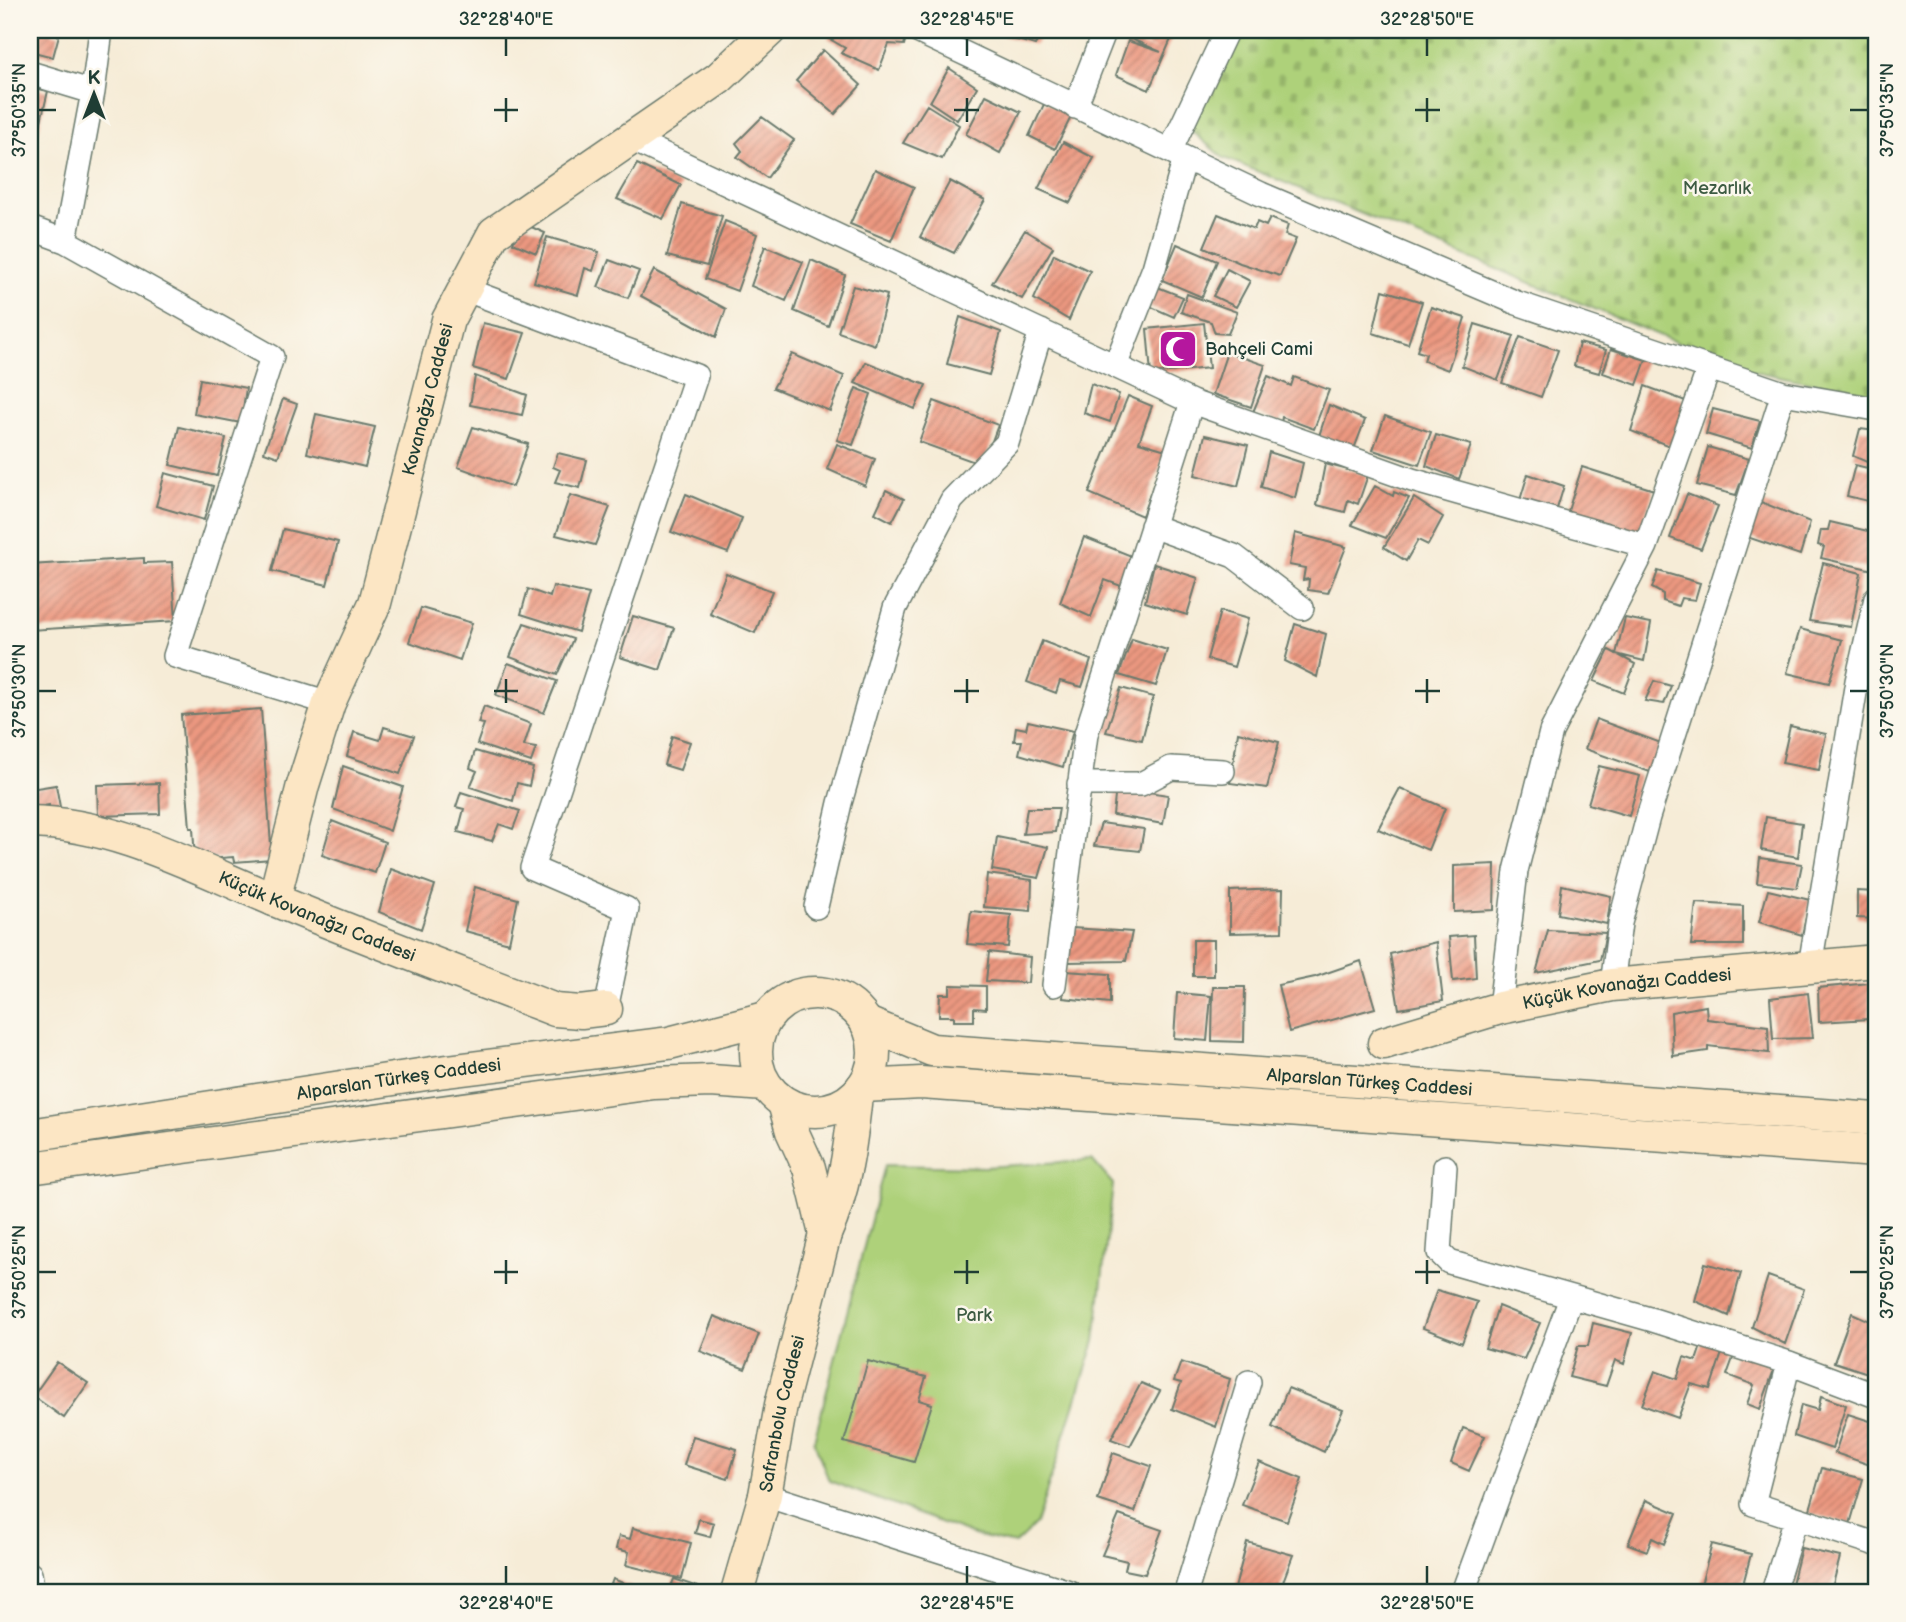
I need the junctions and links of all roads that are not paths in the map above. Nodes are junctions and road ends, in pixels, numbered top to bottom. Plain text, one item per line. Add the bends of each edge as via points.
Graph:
1 (101, 30) edge
2 (770, 30) edge
3 (915, 30) edge
4 (1105, 30) edge
5 (1227, 30) edge
6 (30, 73) edge
7 (93, 92) junction
8 (1076, 107) junction
9 (631, 139) junction
10 (1177, 154) junction
11 (30, 228) edge
12 (65, 241) junction
13 (464, 289) junction
14 (1041, 331) junction
15 (1115, 366) junction
16 (1709, 368) junction
17 (1783, 393) junction
18 (1192, 402) junction
19 (1876, 409) edge
20 (1152, 526) junction
21 (1646, 546) junction
22 (1876, 598) edge
23 (1302, 608) dead end
24 (329, 703) junction
25 (1223, 771) dead end
26 (1079, 784) junction
27 (30, 822) edge
28 (274, 900) junction
29 (816, 907) dead end
30 (1876, 961) edge
31 (1810, 966) junction
32 (1054, 985) dead end
33 (1612, 985) junction
34 (1500, 1008) junction
35 (606, 1009) joint
36 (766, 1018) junction
37 (867, 1023) junction
38 (1384, 1043) dead end
39 (859, 1091) junction
40 (774, 1094) junction
41 (1623, 1100) junction
42 (1876, 1101) edge
43 (1876, 1119) edge
44 (1610, 1132) junction
45 (30, 1135) edge
46 (1876, 1150) edge
47 (1445, 1167) dead end
48 (30, 1168) edge
49 (1876, 1168) edge
50 (825, 1234) junction
51 (1571, 1298) junction
52 (1789, 1363) junction
53 (1249, 1382) dead end
54 (1876, 1396) edge
55 (765, 1495) junction
56 (1796, 1518) junction
57 (1876, 1544) edge
58 (30, 1574) edge
59 (33, 1592) edge
60 (737, 1592) edge
61 (1069, 1592) edge
62 (1186, 1592) edge
63 (1463, 1592) edge
64 (1773, 1592) edge

1 - 7 street
2 - 9 main road, Kovanağzı Caddesi via 719,78
3 - 8 street
4 - 8 street
5 - 10 street
6 - 7 street
7 - 12 street
8 - 10 street
9 - 13 main road, Kovanağzı Caddesi via 494,233
9 - 14 street
10 - 15 street via 1154,268
10 - 16 street via 1517,303
11 - 12 street
12 - 24 street via 272,357 175,656
13 - 24 main road, Kovanağzı Caddesi via 447,320 375,603
13 - 35 street via 696,376 532,868 627,909
14 - 15 street
14 - 29 street via 1007,443 952,500 895,608
15 - 18 street
16 - 17 street
16 - 21 street
17 - 19 street
17 - 33 street via 1648,817 1620,923
18 - 20 street
18 - 21 street via 1412,480
20 - 23 street via 1234,556
20 - 26 street via 1086,734
21 - 34 street via 1550,732 1516,871
22 - 31 street via 1857,681
24 - 28 main road, Kovanağzı Caddesi
25 - 26 street via 1171,768 1141,784
26 - 32 street
27 - 28 main road, Küçük Kovanağzı Caddesi via 54,822 143,845
28 - 35 main road, Küçük Kovanağzı Caddesi via 555,1010
30 - 31 main road, Küçük Kovanağzı Caddesi
31 - 33 main road, Küçük Kovanağzı Caddesi
33 - 34 main road, Küçük Kovanağzı Caddesi
34 - 38 main road, Küçük Kovanağzı Caddesi
36 - 37 main road via 780,1003 818,993 837,997
36 - 40 main road via 755,1055 759,1074
36 - 45 main road, Alparslan Türkeş Caddesi via 669,1043 439,1072
37 - 39 main road via 874,1062
37 - 41 main road, Alparslan Türkeş Caddesi via 932,1050
39 - 40 main road via 840,1106 821,1111 802,1111
39 - 44 main road, Alparslan Türkeş Caddesi via 921,1083
39 - 50 main road, Safranbolu Caddesi via 841,1192
40 - 48 main road via 711,1081 654,1083
40 - 50 main road via 809,1168
41 - 42 main road via 1721,1090
41 - 43 main road, Alparslan Türkeş Caddesi
44 - 46 main road, Alparslan Türkeş Caddesi
44 - 49 main road via 1690,1154
47 - 51 street via 1439,1252 1449,1262
50 - 55 main road, Safranbolu Caddesi via 781,1405
51 - 52 street
51 - 63 street
52 - 54 street
52 - 56 street via 1753,1504
53 - 62 street
55 - 60 main road, Safranbolu Caddesi
55 - 61 street
56 - 57 street
56 - 64 street
58 - 59 street

